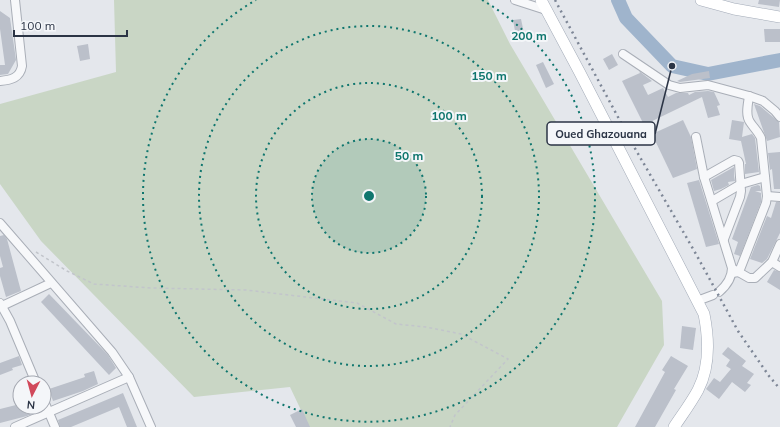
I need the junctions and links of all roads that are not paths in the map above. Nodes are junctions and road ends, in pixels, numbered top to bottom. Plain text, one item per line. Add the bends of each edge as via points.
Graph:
1 (15, 0) edge
2 (515, 0) edge
3 (540, 0) edge
4 (701, 0) edge
5 (546, 10) junction
6 (780, 17) edge
7 (623, 54) dead end
8 (0, 81) edge
9 (750, 96) junction
10 (780, 117) edge
11 (696, 137) dead end
12 (704, 177) junction
13 (765, 177) junction
14 (741, 184) junction
15 (767, 196) junction
16 (780, 197) edge
17 (712, 201) junction
18 (0, 223) edge
19 (724, 239) junction
20 (780, 244) edge
21 (772, 262) junction
22 (780, 267) edge
23 (734, 271) junction
24 (51, 283) junction
25 (697, 301) junction
26 (0, 306) edge
27 (33, 375) edge
28 (129, 377) junction
29 (52, 411) edge
30 (42, 415) edge
31 (50, 415) edge
32 (15, 427) edge
33 (55, 427) edge
34 (151, 427) edge
35 (674, 427) edge

1 - 8 street via 21,72 11,80
2 - 5 street
3 - 5 main road
4 - 6 main road
5 - 25 main road
7 - 9 street via 675,88 708,85
9 - 10 street via 763,101
9 - 13 street via 748,117 759,132
11 - 12 street
12 - 14 street via 736,160 739,162
12 - 17 street
13 - 14 street
13 - 15 street
14 - 17 street
14 - 19 street via 740,197
15 - 16 street
15 - 23 street via 765,208
17 - 19 street
18 - 24 street
19 - 23 street
20 - 21 street
21 - 22 street
21 - 23 street via 755,278
23 - 25 street via 716,294
24 - 26 street
24 - 28 street via 112,352
25 - 35 main road via 704,314 707,332 705,371 698,390
26 - 27 street via 10,321
28 - 29 street
28 - 34 street
30 - 32 street
31 - 33 street

